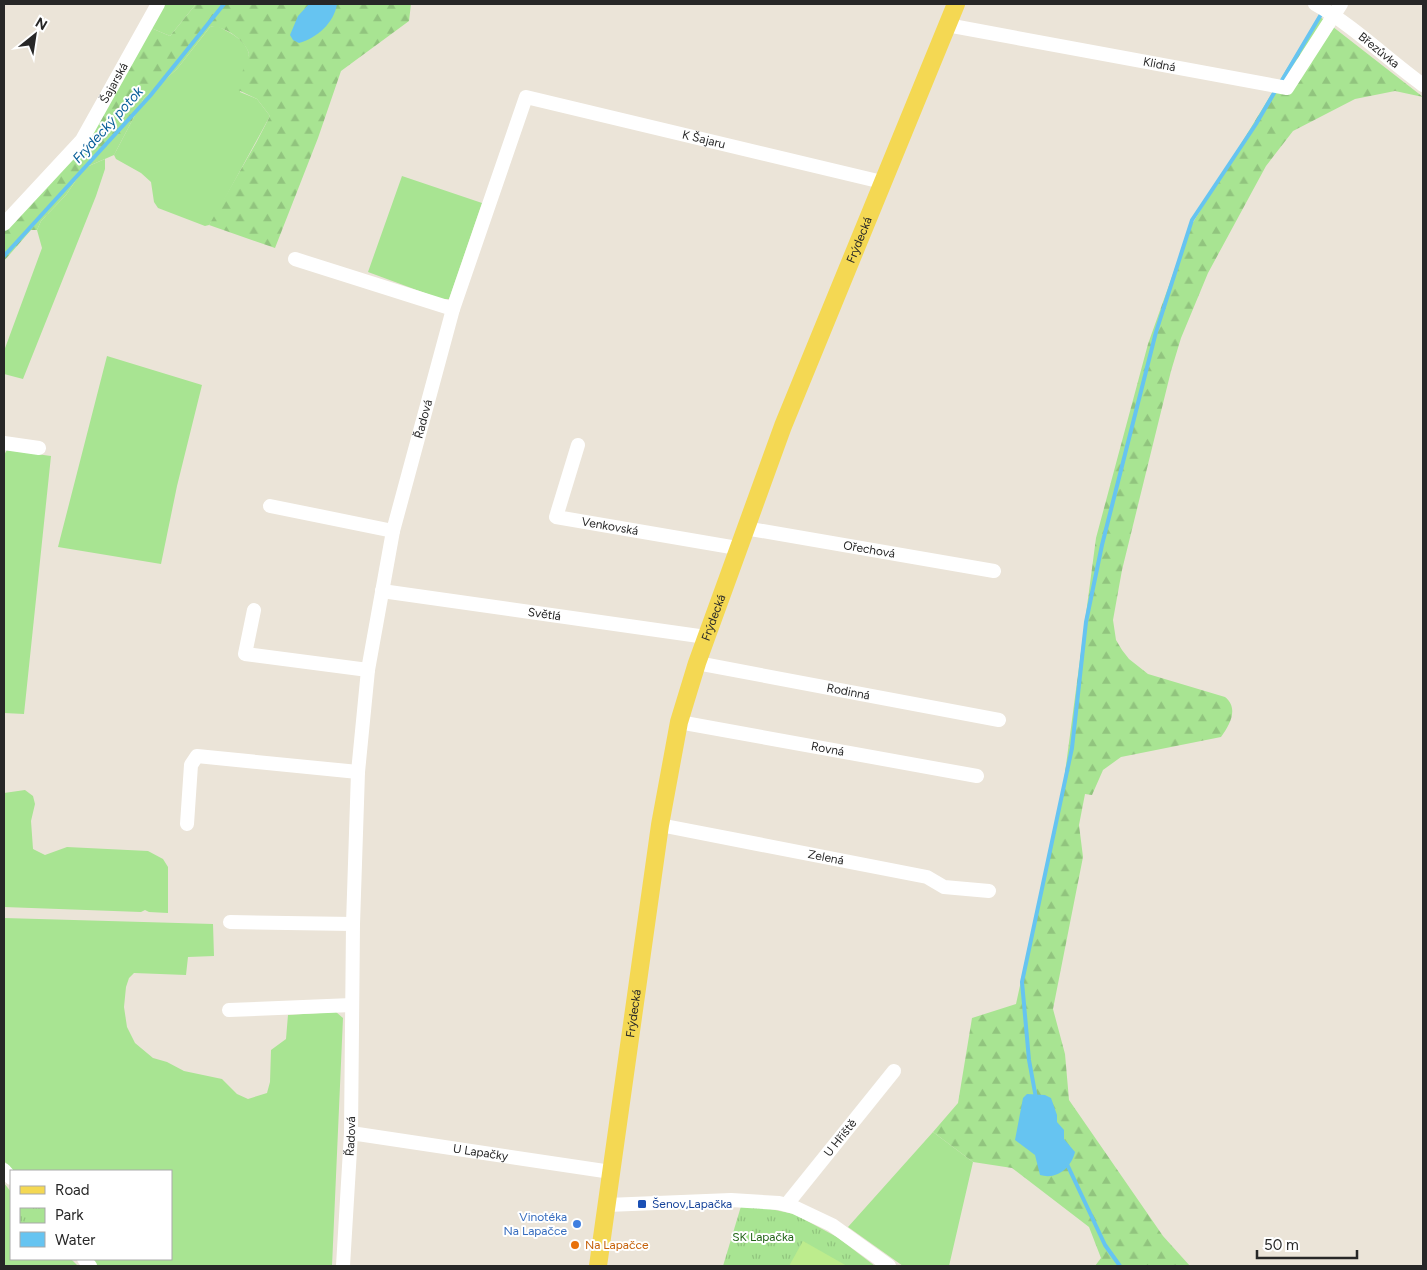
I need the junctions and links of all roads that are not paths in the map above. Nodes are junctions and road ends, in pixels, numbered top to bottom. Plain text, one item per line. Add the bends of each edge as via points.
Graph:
1 (158, 4) edge
2 (956, 4) edge
3 (1315, 4) edge
4 (1338, 10) edge
5 (947, 25) junction
6 (1423, 85) edge
7 (526, 97) joint
8 (882, 182) junction
9 (4, 224) edge
10 (295, 258) dead end
11 (453, 309) junction
12 (4, 443) edge
13 (578, 446) dead end
14 (39, 448) dead end
15 (270, 506) dead end
16 (745, 528) junction
17 (394, 531) junction
18 (737, 548) junction
19 (994, 571) dead end
20 (382, 591) junction
21 (254, 610) dead end
22 (706, 637) junction
23 (697, 663) junction
24 (368, 670) junction
25 (999, 720) dead end
26 (679, 722) junction
27 (358, 772) junction
28 (978, 776) dead end
29 (187, 824) dead end
30 (660, 825) junction
31 (989, 891) dead end
32 (230, 922) dead end
33 (353, 924) junction
34 (352, 1005) junction
35 (229, 1010) dead end
36 (894, 1071) dead end
37 (351, 1133) junction
38 (611, 1172) junction
39 (787, 1204) junction
40 (606, 1206) junction
41 (343, 1266) edge
42 (598, 1266) edge
43 (889, 1266) edge

1 - 9 street, Šajarská via 82,140
2 - 5 main road, Frýdecká
3 - 4 street, Březůvka
4 - 5 street, Klidná via 1287,88
4 - 6 street, Březůvka via 1388,60
5 - 8 main road, Frýdecká
7 - 8 street, K Šajaru
7 - 11 street, Řadová
8 - 16 main road, Frýdecká via 782,426
10 - 11 street
11 - 17 street, Řadová
12 - 14 street
13 - 18 street, Venkovská via 556,517
15 - 17 street
16 - 18 main road, Frýdecká
16 - 19 street, Ořechová
17 - 20 street, Řadová
18 - 22 main road, Frýdecká
20 - 22 street, Světlá
20 - 24 street, Řadová
21 - 24 street via 245,654
22 - 23 main road, Frýdecká
23 - 25 street, Rodinná
23 - 26 main road, Frýdecká
24 - 27 street, Řadová
26 - 28 street, Rovná
26 - 30 main road, Frýdecká
27 - 29 street via 197,756 191,766
27 - 33 street, Řadová
30 - 31 street, Zelená via 927,877 944,887
30 - 38 main road, Frýdecká
32 - 33 street
33 - 34 street, Řadová
34 - 35 street
34 - 37 street, Řadová
36 - 39 street, U Hřiště
37 - 38 street, U Lapačky
37 - 41 street, Řadová
38 - 40 main road, Frýdecká
39 - 40 street via 731,1200
39 - 43 street via 832,1225
40 - 42 main road, Frýdecká

